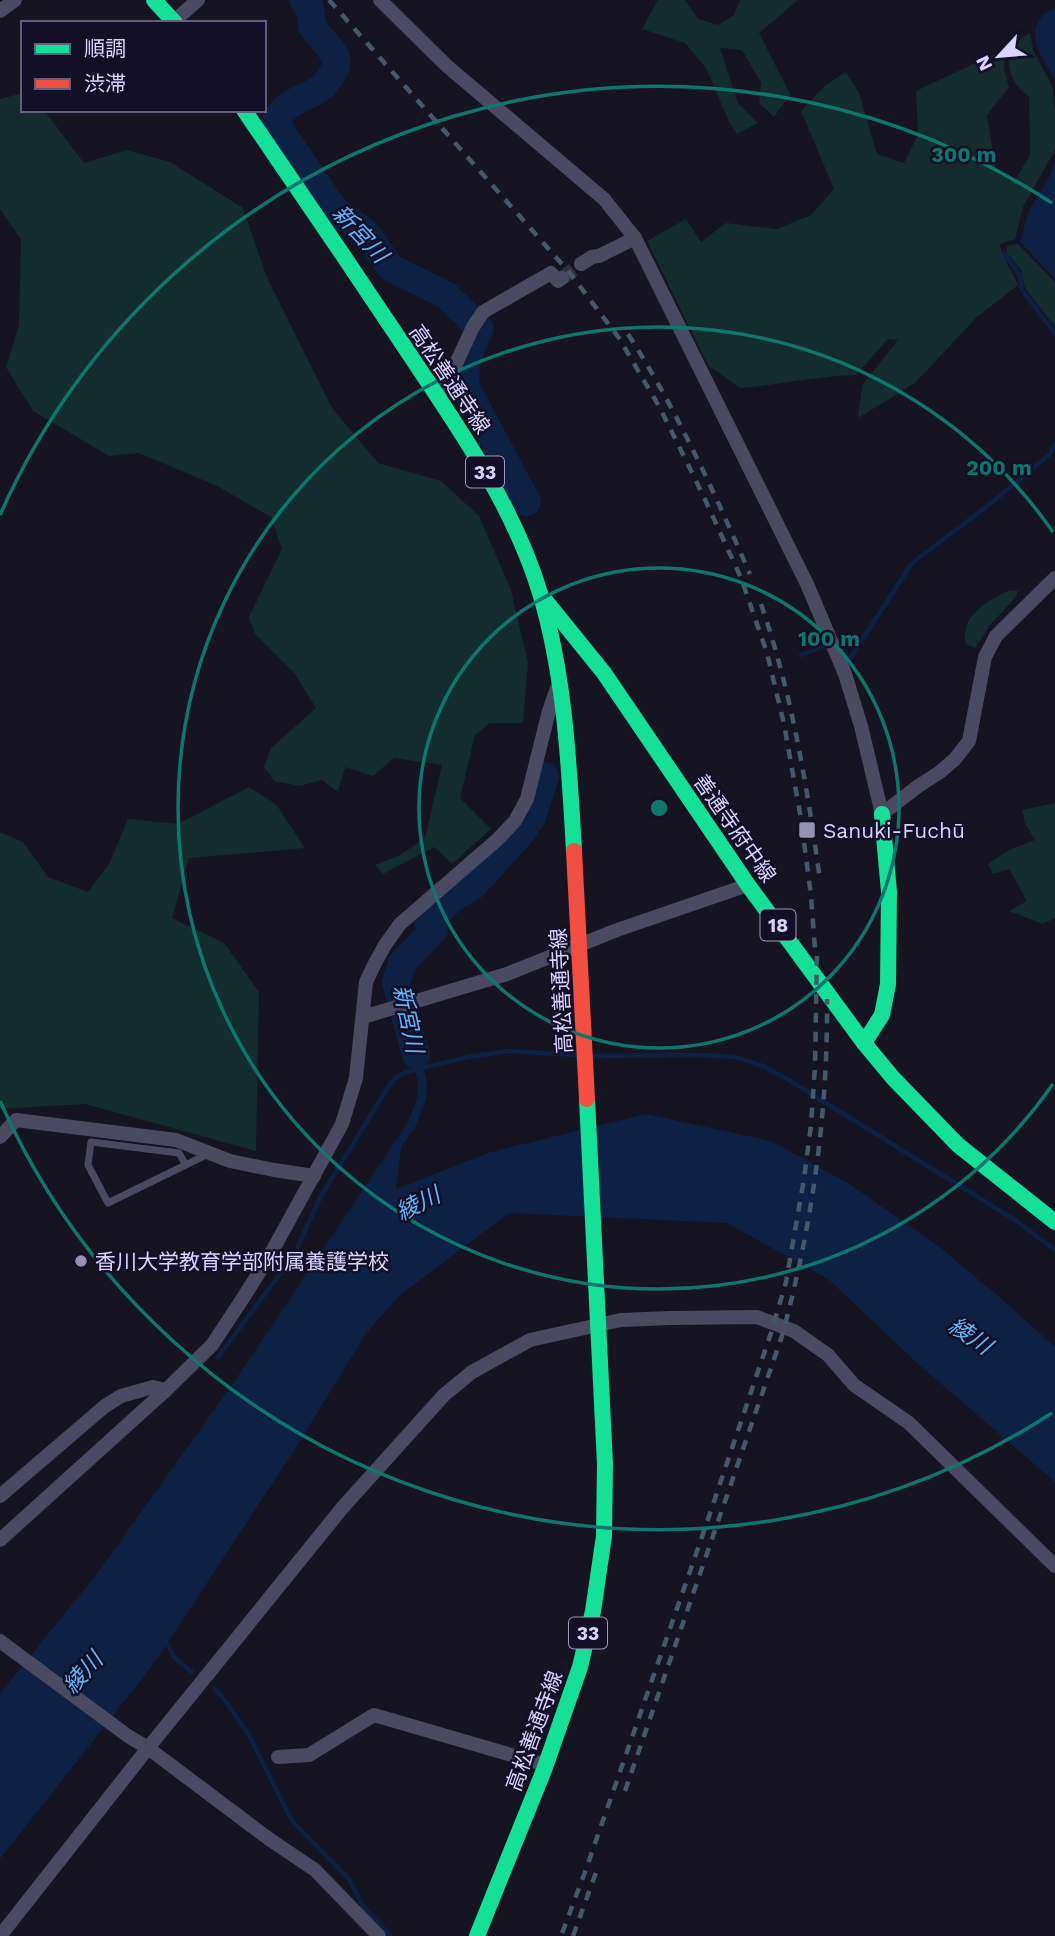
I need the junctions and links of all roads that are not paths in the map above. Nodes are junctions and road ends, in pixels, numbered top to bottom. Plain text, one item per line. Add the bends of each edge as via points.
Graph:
1 (15, 0) edge
2 (154, 0) edge
3 (198, 0) edge
4 (380, 0) edge
5 (0, 11) edge
6 (174, 21) edge
7 (176, 21) edge
8 (245, 112) edge
9 (635, 238) junction
10 (581, 264) tunnel mouth
11 (562, 278) tunnel mouth
12 (438, 397) junction
13 (1055, 578) edge
14 (540, 594) junction
15 (577, 667) junction
16 (883, 814) junction
17 (748, 885) junction
18 (363, 1017) junction
19 (864, 1043) junction
20 (0, 1137) edge
21 (210, 1153) junction
22 (186, 1165) junction
23 (314, 1176) junction
24 (1055, 1222) edge
25 (599, 1318) junction
26 (166, 1390) junction
27 (0, 1496) edge
28 (0, 1540) edge
29 (1055, 1566) edge
30 (0, 1641) edge
31 (148, 1748) junction
32 (278, 1757) dead end
33 (546, 1765) junction
34 (0, 1936) edge
35 (379, 1936) edge
36 (478, 1936) edge

1 - 5 street
2 - 6 main road
3 - 7 street
4 - 9 street via 447,66 604,199
8 - 12 main road, 高松善通寺線 / 33
9 - 10 street
9 - 16 street via 823,622 845,674
11 - 12 street via 558,281 551,273 483,312
12 - 14 main road, 高松善通寺線 / 33 via 481,463 526,554
13 - 16 street via 996,636 985,657 970,741 940,772
14 - 15 main road, 高松善通寺線 / 33
14 - 15 main road, 善通寺府中線 / 18
15 - 17 main road, 善通寺府中線 / 18
15 - 18 street via 549,711 527,799 515,821 400,924 366,982
15 - 25 main road, 高松善通寺線 / 33 via 569,776
16 - 19 main road via 890,896 889,974 884,1011
17 - 18 street via 507,974
17 - 19 main road, 善通寺府中線 / 18
18 - 23 street via 356,1078 342,1125
19 - 24 main road, 善通寺府中線 / 18 via 958,1145
20 - 21 street via 16,1120 153,1136
21 - 22 lane
21 - 23 street
22 - 22 lane via 179,1153 91,1142 88,1165 108,1203
23 - 26 street via 212,1345
25 - 29 street via 757,1317 794,1331 828,1355 854,1385 909,1423
25 - 31 street via 530,1340 472,1372 444,1395 343,1507
25 - 33 main road, 高松善通寺線 / 33 via 604,1536 580,1667
26 - 27 street via 153,1387 105,1406
26 - 28 street
30 - 31 street
31 - 34 street
31 - 35 street via 315,1870
32 - 33 street via 309,1755 374,1715
33 - 36 main road, 高松善通寺線 / 33

